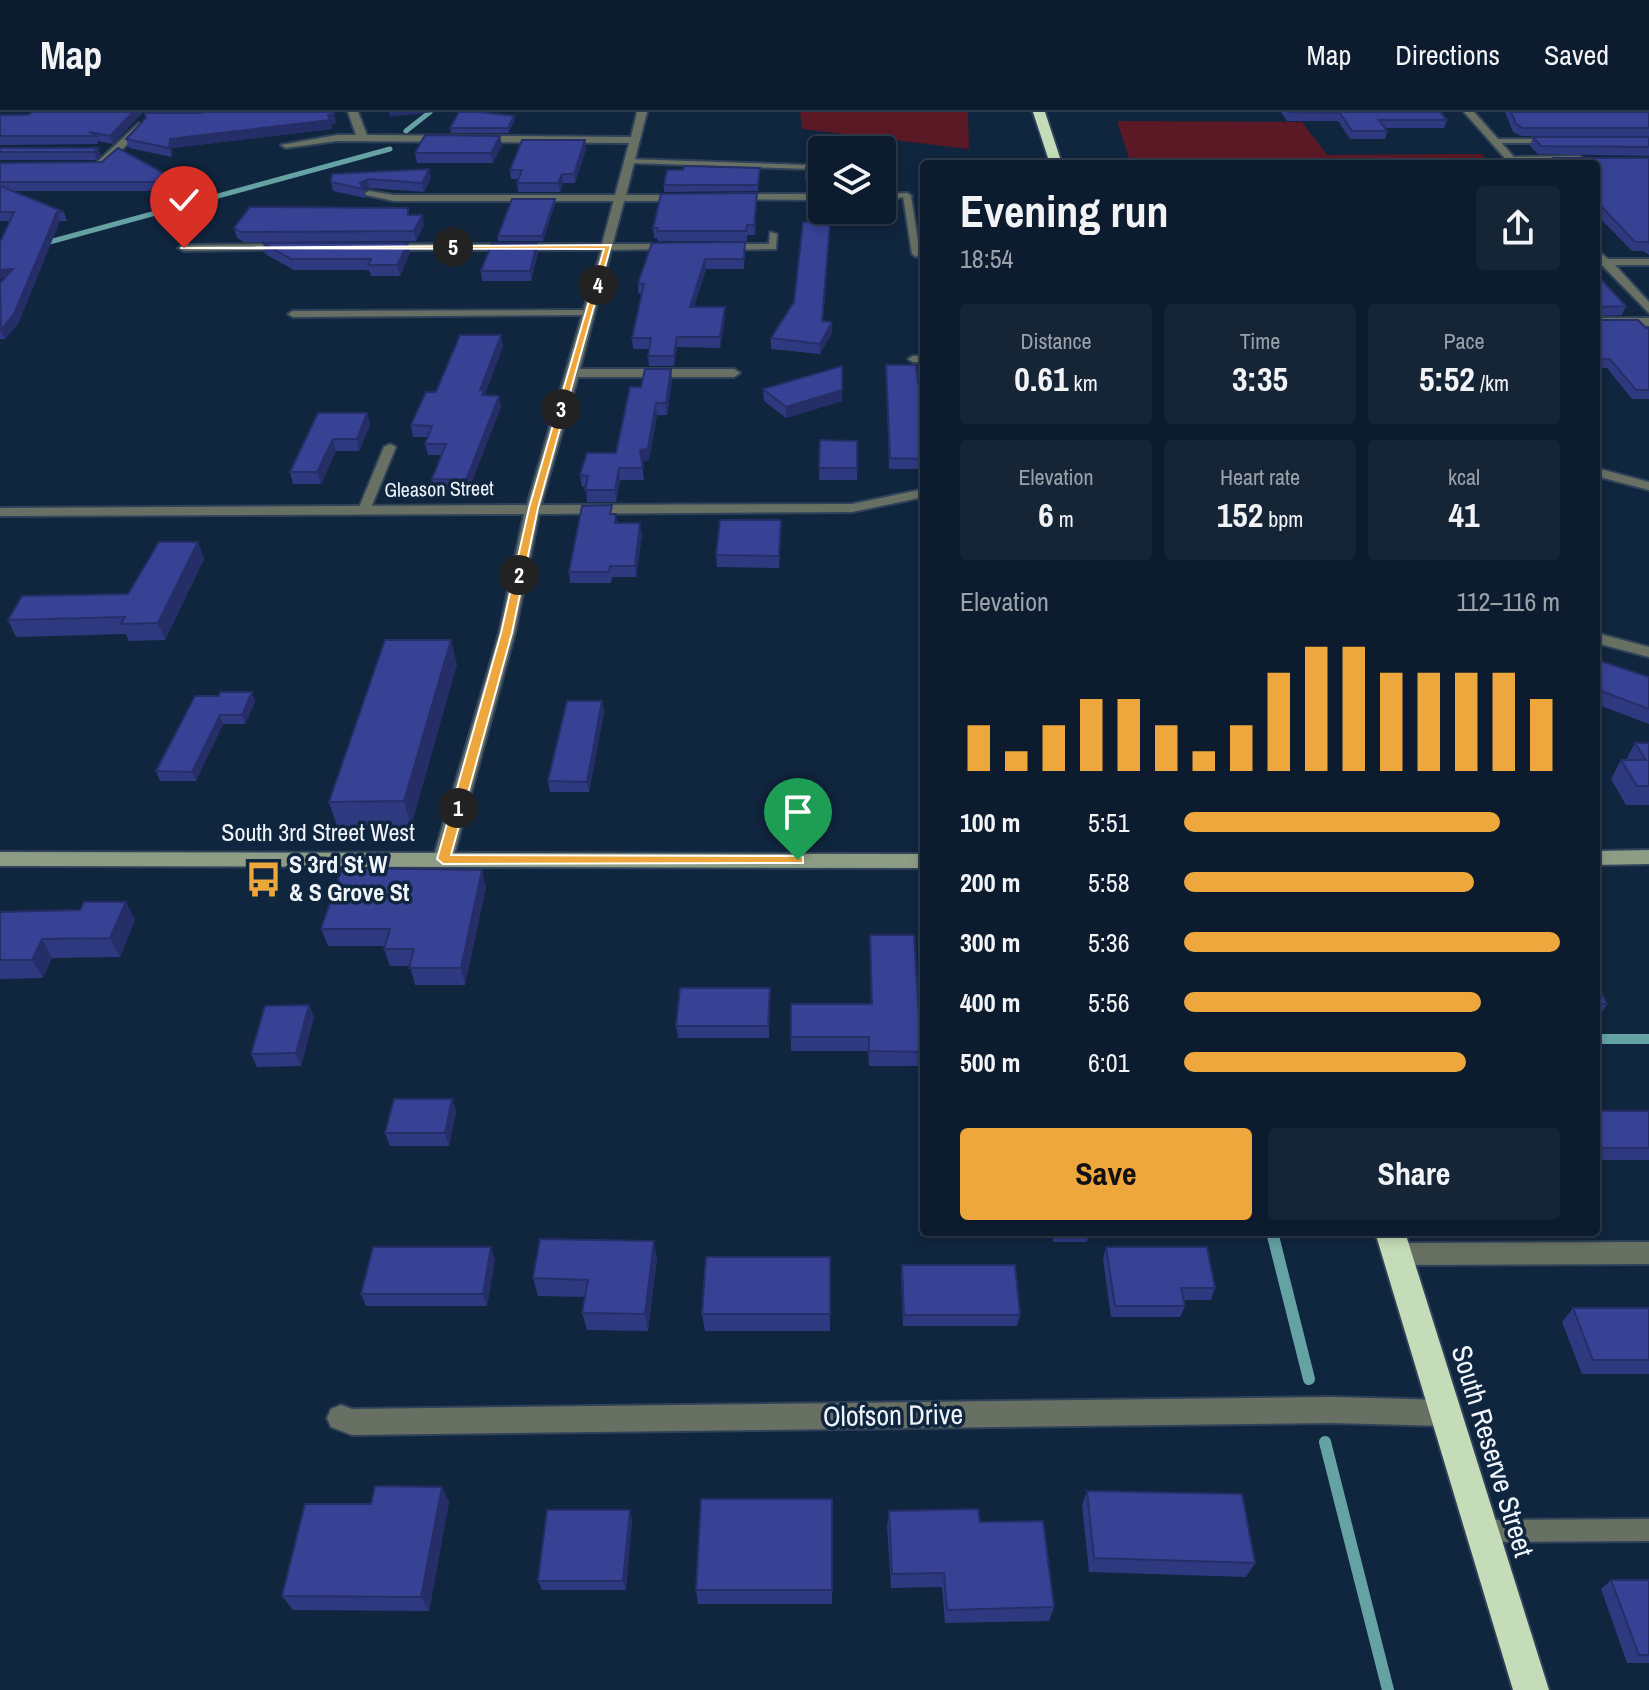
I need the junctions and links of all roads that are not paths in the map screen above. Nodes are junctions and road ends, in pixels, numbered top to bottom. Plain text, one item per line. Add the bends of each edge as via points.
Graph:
1 (353, 112) edge
2 (642, 112) edge
3 (1039, 112) edge
4 (1469, 112) edge
5 (142, 125) edge
6 (359, 138) junction
7 (635, 140) junction
8 (1495, 141) junction
9 (1556, 141) edge
10 (286, 145) dead end
11 (102, 150) edge
12 (117, 150) junction
13 (1588, 159) edge
14 (1055, 160) edge
15 (1511, 160) edge
16 (1563, 160) edge
17 (631, 161) junction
18 (807, 167) edge
19 (88, 172) edge
20 (369, 193) edge
21 (896, 196) edge
22 (907, 196) joint
23 (713, 197) edge
24 (808, 197) edge
25 (620, 198) junction
26 (698, 198) edge
27 (773, 234) dead end
28 (309, 247) edge
29 (372, 247) edge
30 (608, 247) junction
31 (683, 247) edge
32 (713, 247) edge
33 (184, 248) dead end
34 (916, 254) dead end
35 (1600, 256) edge
36 (1606, 262) junction
37 (1649, 262) edge
38 (1649, 309) edge
39 (590, 313) junction
40 (293, 314) dead end
41 (1600, 322) edge
42 (1649, 322) edge
43 (570, 373) junction
44 (734, 373) dead end
45 (390, 447) dead end
46 (1600, 473) edge
47 (1649, 486) edge
48 (920, 494) edge
49 (533, 508) junction
50 (364, 510) junction
51 (0, 512) edge
52 (1600, 639) edge
53 (1649, 652) edge
54 (1649, 857) edge
55 (1600, 858) edge
56 (0, 859) edge
57 (443, 859) junction
58 (920, 861) edge
59 (1394, 1243) edge
60 (1649, 1253) edge
61 (1446, 1413) junction
62 (341, 1418) dead end
63 (1649, 1530) edge
64 (1482, 1531) junction
65 (1531, 1690) edge

1 - 6 street via 361,125
2 - 7 street
3 - 14 highway
4 - 8 street
5 - 12 street
6 - 7 street
6 - 10 street
7 - 17 street
8 - 9 lane
8 - 15 street
11 - 12 street
12 - 19 street
13 - 16 street
17 - 18 lane
17 - 25 street
20 - 25 lane via 394,198
21 - 22 street
22 - 34 lane
23 - 24 street
25 - 26 street
25 - 30 street
27 - 32 lane via 773,247
28 - 33 street
29 - 30 street
30 - 31 lane
30 - 39 street
35 - 36 street
36 - 37 street
36 - 38 street
39 - 40 lane
39 - 43 street
41 - 42 street
43 - 44 street
43 - 49 street
45 - 50 lane
46 - 47 street
48 - 49 street, Gleason Street via 852,508
49 - 50 street, Gleason Street
49 - 57 street via 507,633
50 - 51 street, Gleason Street
52 - 53 street
54 - 55 street
56 - 57 street, South 3rd Street West
57 - 58 street, South 3rd Street West
59 - 60 street
59 - 61 highway, South Reserve Street
61 - 62 street, Olofson Drive via 352,1422
61 - 64 highway, South Reserve Street
63 - 64 lane
64 - 65 highway, South Reserve Street

